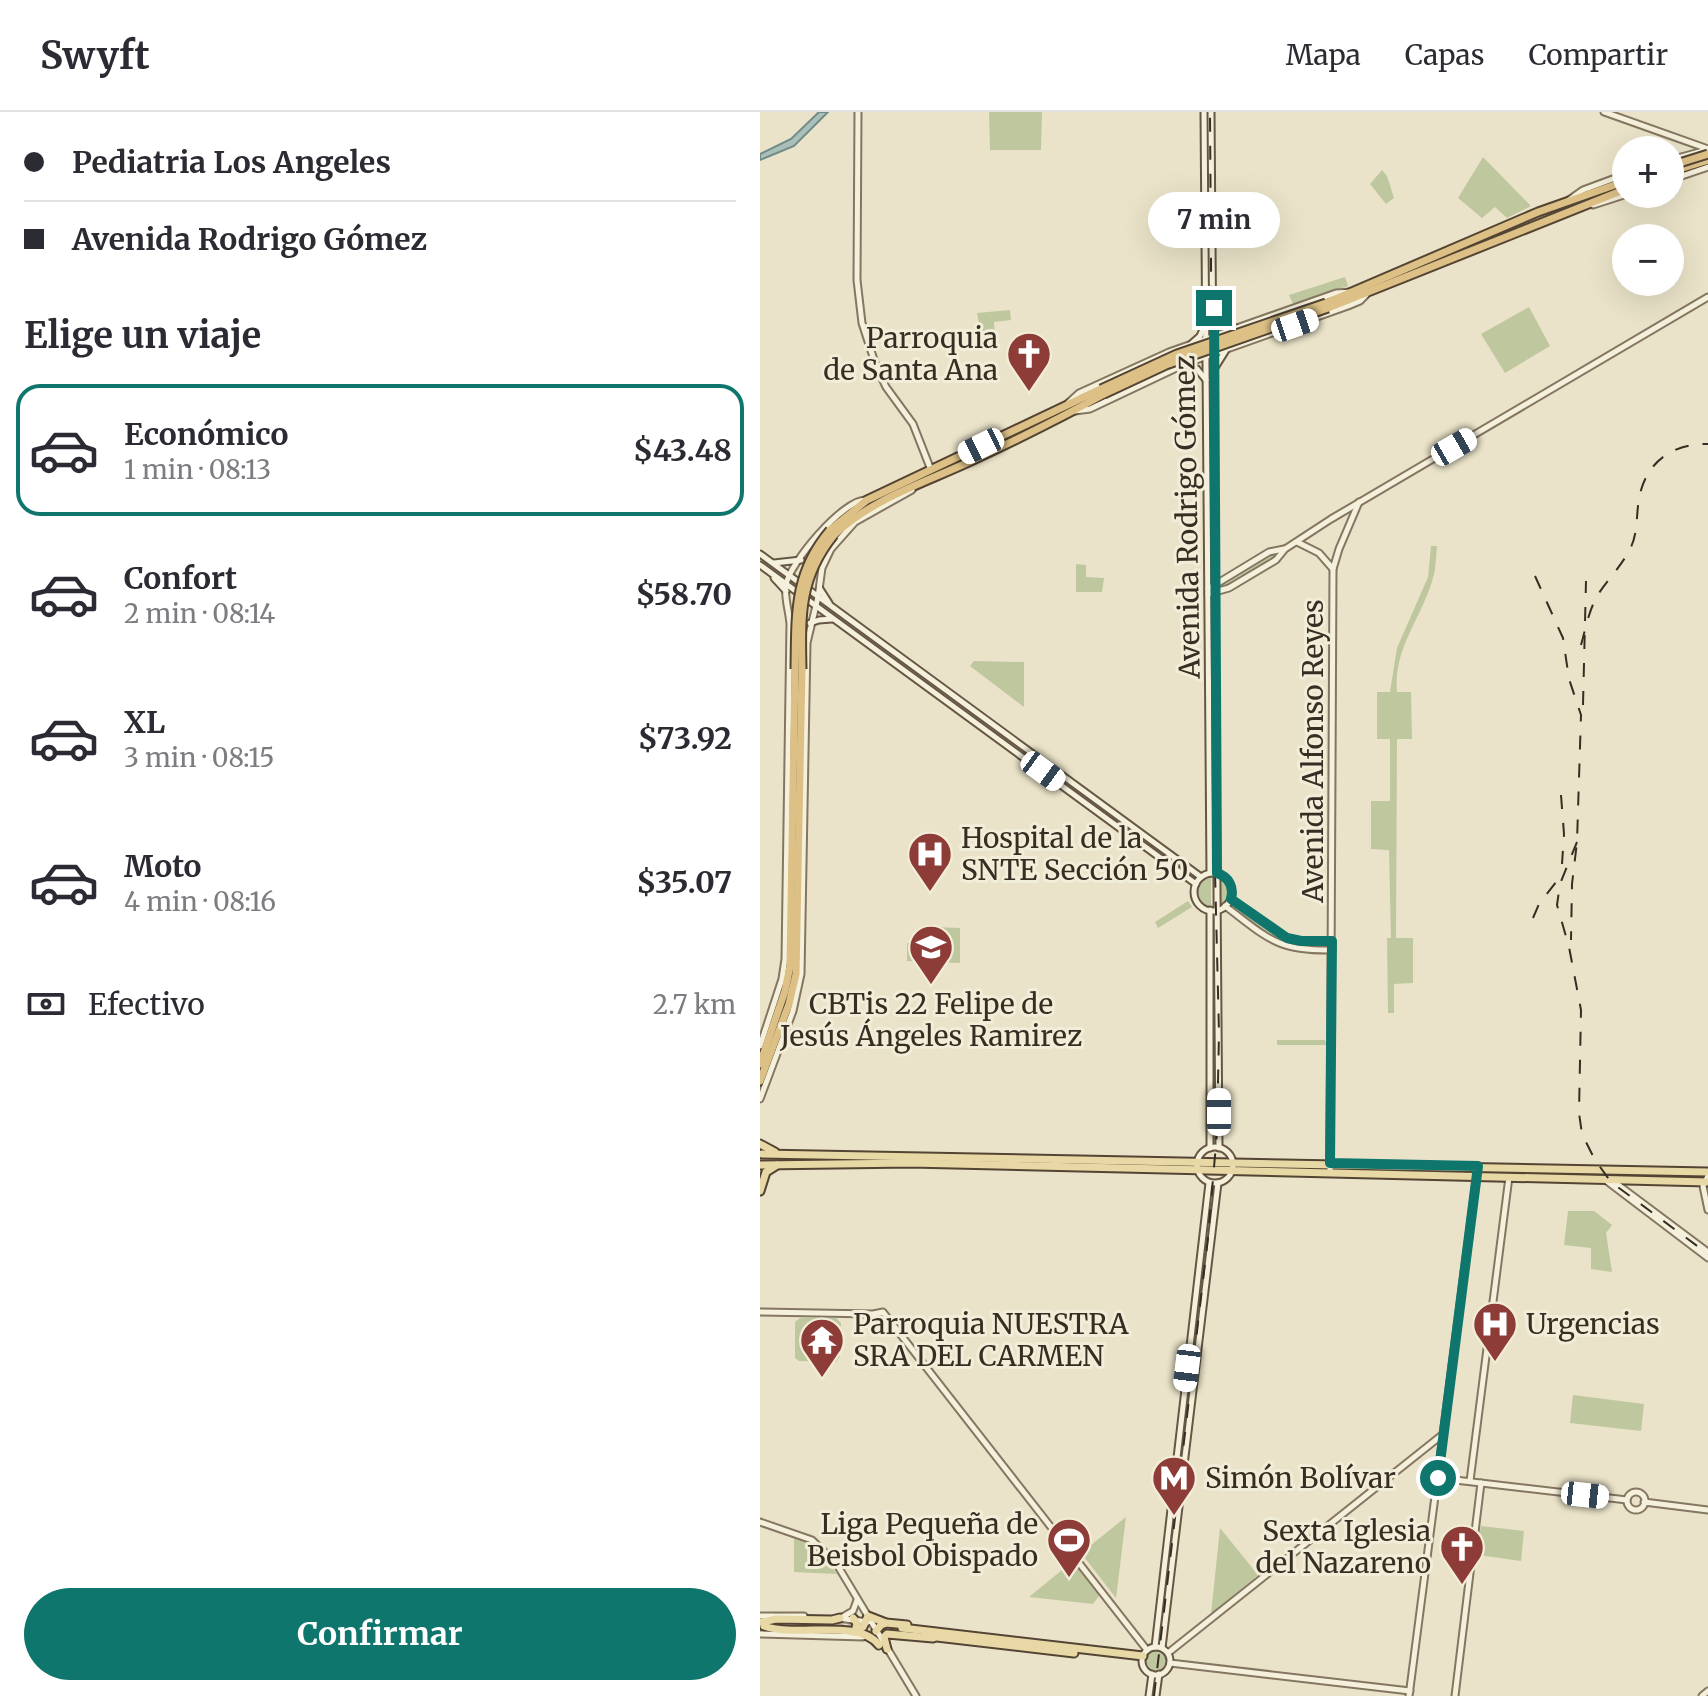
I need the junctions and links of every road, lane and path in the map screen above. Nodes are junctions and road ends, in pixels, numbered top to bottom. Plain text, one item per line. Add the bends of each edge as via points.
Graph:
1 (858, 112) edge
2 (1204, 112) edge
3 (1211, 112) edge
4 (1604, 112) edge
5 (1708, 154) edge
6 (1684, 159) edge
7 (1684, 162) edge
8 (1708, 167) edge
9 (1684, 175) edge
10 (1612, 179) edge
11 (1612, 189) edge
12 (1607, 192) junction
13 (1612, 192) edge
14 (1612, 197) edge
15 (1565, 202) junction
16 (1573, 208) junction
17 (1352, 293) junction
18 (1366, 295) junction
19 (1708, 297) edge
20 (1327, 306) junction
21 (1214, 314) junction
22 (1206, 324) junction
23 (1245, 325) junction
24 (1236, 328) junction
25 (1214, 336) junction
26 (1206, 339) junction
27 (1245, 343) junction
28 (1191, 344) junction
29 (1226, 350) junction
30 (1169, 352) junction
31 (1215, 354) junction
32 (1206, 357) junction
33 (1185, 364) junction
34 (1175, 369) junction
35 (1214, 370) junction
36 (1206, 381) junction
37 (1070, 408) junction
38 (931, 470) junction
39 (915, 486) junction
40 (867, 500) junction
41 (1359, 502) junction
42 (832, 532) junction
43 (1296, 541) junction
44 (1285, 549) junction
45 (760, 554) edge
46 (801, 560) junction
47 (773, 563) junction
48 (760, 565) edge
49 (1333, 569) junction
50 (768, 571) junction
51 (790, 576) junction
52 (786, 583) junction
53 (1215, 585) junction
54 (820, 589) junction
55 (786, 591) junction
56 (1210, 592) junction
57 (818, 597) junction
58 (816, 605) junction
59 (832, 607) junction
60 (837, 621) junction
61 (853, 622) junction
62 (810, 623) junction
63 (848, 629) junction
64 (862, 629) junction
65 (854, 634) junction
66 (798, 669) junction
67 (794, 707) junction
68 (801, 715) junction
69 (807, 751) junction
70 (788, 753) junction
71 (1213, 873) junction
72 (1201, 877) junction
73 (1196, 884) junction
74 (1231, 899) junction
75 (1225, 906) junction
76 (1214, 910) junction
77 (1332, 941) junction
78 (1332, 950) junction
79 (784, 972) junction
80 (800, 983) junction
81 (785, 1004) junction
82 (766, 1047) edge
83 (760, 1064) edge
84 (760, 1081) edge
85 (760, 1099) edge
86 (760, 1144) edge
87 (1210, 1148) junction
88 (1219, 1148) junction
89 (761, 1152) edge
90 (784, 1159) junction
91 (1197, 1165) junction
92 (1232, 1165) junction
93 (760, 1166) edge
94 (1478, 1166) junction
95 (1330, 1167) junction
96 (1477, 1175) junction
97 (1509, 1176) junction
98 (1607, 1178) junction
99 (1707, 1178) edge
100 (1209, 1183) junction
101 (1218, 1183) junction
102 (760, 1191) edge
103 (1708, 1210) edge
104 (1708, 1252) edge
105 (1708, 1258) edge
106 (760, 1312) edge
107 (1443, 1435) junction
108 (1438, 1478) junction
109 (1470, 1481) junction
110 (1481, 1483) junction
111 (1627, 1500) junction
112 (1644, 1502) junction
113 (1708, 1510) edge
114 (760, 1522) edge
115 (857, 1600) junction
116 (853, 1618) junction
117 (838, 1623) junction
118 (870, 1623) junction
119 (886, 1623) junction
120 (762, 1625) edge
121 (855, 1632) junction
122 (947, 1633) junction
123 (887, 1634) junction
124 (846, 1636) junction
125 (935, 1637) junction
126 (883, 1647) junction
127 (1155, 1647) junction
128 (1165, 1650) junction
129 (1144, 1655) junction
130 (1170, 1663) junction
131 (1155, 1674) junction
132 (1708, 1691) edge
133 (1410, 1694) edge
134 (916, 1696) edge
135 (1149, 1696) edge
136 (1156, 1696) edge
137 (1455, 1696) edge
138 (1702, 1696) edge

1 - 38 street via 857,280 862,323 876,366 913,424
2 - 22 street, Avenida Rodrigo Gómez
3 - 21 street, Avenida Rodrigo Gómez
4 - 5 street
5 - 6 street
5 - 7 highway, bridge
8 - 9 street
10 - 15 street
11 - 12 highway
12 - 13 highway
12 - 15 highway
12 - 16 highway
14 - 16 street
15 - 17 highway
16 - 18 highway
17 - 20 highway
17 - 23 street via 1336,293
18 - 20 highway
18 - 27 street via 1357,303
19 - 41 street
20 - 37 highway, bridge via 1166,365
21 - 24 street
21 - 25 street, Avenida Rodrigo Gómez
22 - 26 street, Avenida Rodrigo Gómez
22 - 28 street
23 - 24 street
23 - 27 street
24 - 25 street
25 - 26 street
25 - 31 street, Avenida Rodrigo Gómez
26 - 28 street
26 - 32 street, Avenida Rodrigo Gómez
27 - 29 street
28 - 30 street
29 - 31 street
29 - 35 street
30 - 34 street
30 - 37 street via 1079,393
31 - 32 street
31 - 35 street, Avenida Rodrigo Gómez
32 - 33 street
32 - 36 street, Avenida Rodrigo Gómez
33 - 34 street
33 - 36 street
34 - 37 street via 1090,409
35 - 53 street, Avenida Rodrigo Gómez
36 - 56 street, Avenida Rodrigo Gómez
37 - 38 highway
37 - 39 highway
38 - 40 highway
39 - 42 highway
39 - 54 street via 840,537 823,562
40 - 42 highway
40 - 46 street via 836,515
41 - 43 street
41 - 49 street, Avenida Alfonso Reyes
42 - 66 highway, bridge via 804,591
43 - 44 street
43 - 49 street, Avenida Alfonso Reyes via 1319,553
44 - 53 street via 1269,552
44 - 56 street via 1229,588
45 - 47 street
46 - 47 street
46 - 51 street
47 - 51 street
48 - 50 street
49 - 77 street, Avenida Alfonso Reyes
50 - 52 street
50 - 55 street
51 - 52 street
51 - 57 street
52 - 55 street
52 - 58 street
53 - 56 street, Avenida Rodrigo Gómez
54 - 57 street
54 - 59 street
55 - 70 street
56 - 71 street, Avenida Rodrigo Gómez
57 - 58 street
57 - 59 street
58 - 60 street
58 - 62 street
59 - 61 street
60 - 62 street
60 - 63 street
61 - 63 street
61 - 64 street
62 - 69 street
63 - 65 street
64 - 65 street
64 - 72 street
65 - 73 street
66 - 67 highway
66 - 68 highway
67 - 70 highway
67 - 81 highway via 791,956
68 - 69 highway
68 - 81 highway via 797,961
69 - 80 street
70 - 79 street
71 - 72 street
71 - 74 street via 1229,881
71 - 76 street, Avenida Rodrigo Gómez
72 - 73 street
73 - 76 street via 1197,901
74 - 75 street
74 - 77 street via 1282,936
75 - 76 street
75 - 78 street via 1282,946
76 - 87 street, Avenida Rodrigo Gómez
76 - 88 street, Avenida Rodrigo Gómez
77 - 78 street, Avenida Alfonso Reyes
78 - 95 street, Avenida Alfonso Reyes
79 - 81 highway
79 - 82 street
80 - 81 highway
80 - 85 street
81 - 82 highway
82 - 83 highway
82 - 84 highway
86 - 90 main road
87 - 88 street
87 - 91 street
88 - 92 street
89 - 90 main road
89 - 93 main road
90 - 91 main road
90 - 93 main road
90 - 102 main road via 766,1172
91 - 92 main road
91 - 100 street
92 - 95 main road
92 - 101 street via 1229,1176
94 - 95 main road
94 - 96 street
94 - 99 main road
95 - 96 main road
96 - 97 main road
96 - 107 street
97 - 98 main road
97 - 109 street
98 - 99 main road
98 - 104 street
98 - 105 street
99 - 103 street via 1703,1188
100 - 101 street
100 - 127 street
101 - 128 street
106 - 129 street via 883,1312
107 - 108 street
107 - 128 street
108 - 109 street
108 - 133 street
109 - 110 street
110 - 111 street
110 - 137 street
111 - 112 street via 1637,1492
111 - 112 street via 1633,1510
112 - 113 street
114 - 115 street via 812,1540 836,1563
115 - 117 street
115 - 118 street
116 - 117 street
116 - 118 street
116 - 121 main road
117 - 120 main road
118 - 119 main road
118 - 119 main road
118 - 121 main road
118 - 126 street
119 - 122 main road
119 - 123 main road
120 - 121 main road
120 - 124 street
121 - 124 street
121 - 126 main road
122 - 125 main road via 902,1629
122 - 129 main road
123 - 125 main road
123 - 126 main road
124 - 126 street via 867,1638
125 - 129 main road
126 - 134 street
127 - 128 street
127 - 129 street
128 - 130 street
129 - 131 street via 1145,1668
130 - 131 street via 1165,1672
130 - 133 street
131 - 135 street
131 - 136 street
132 - 138 street

